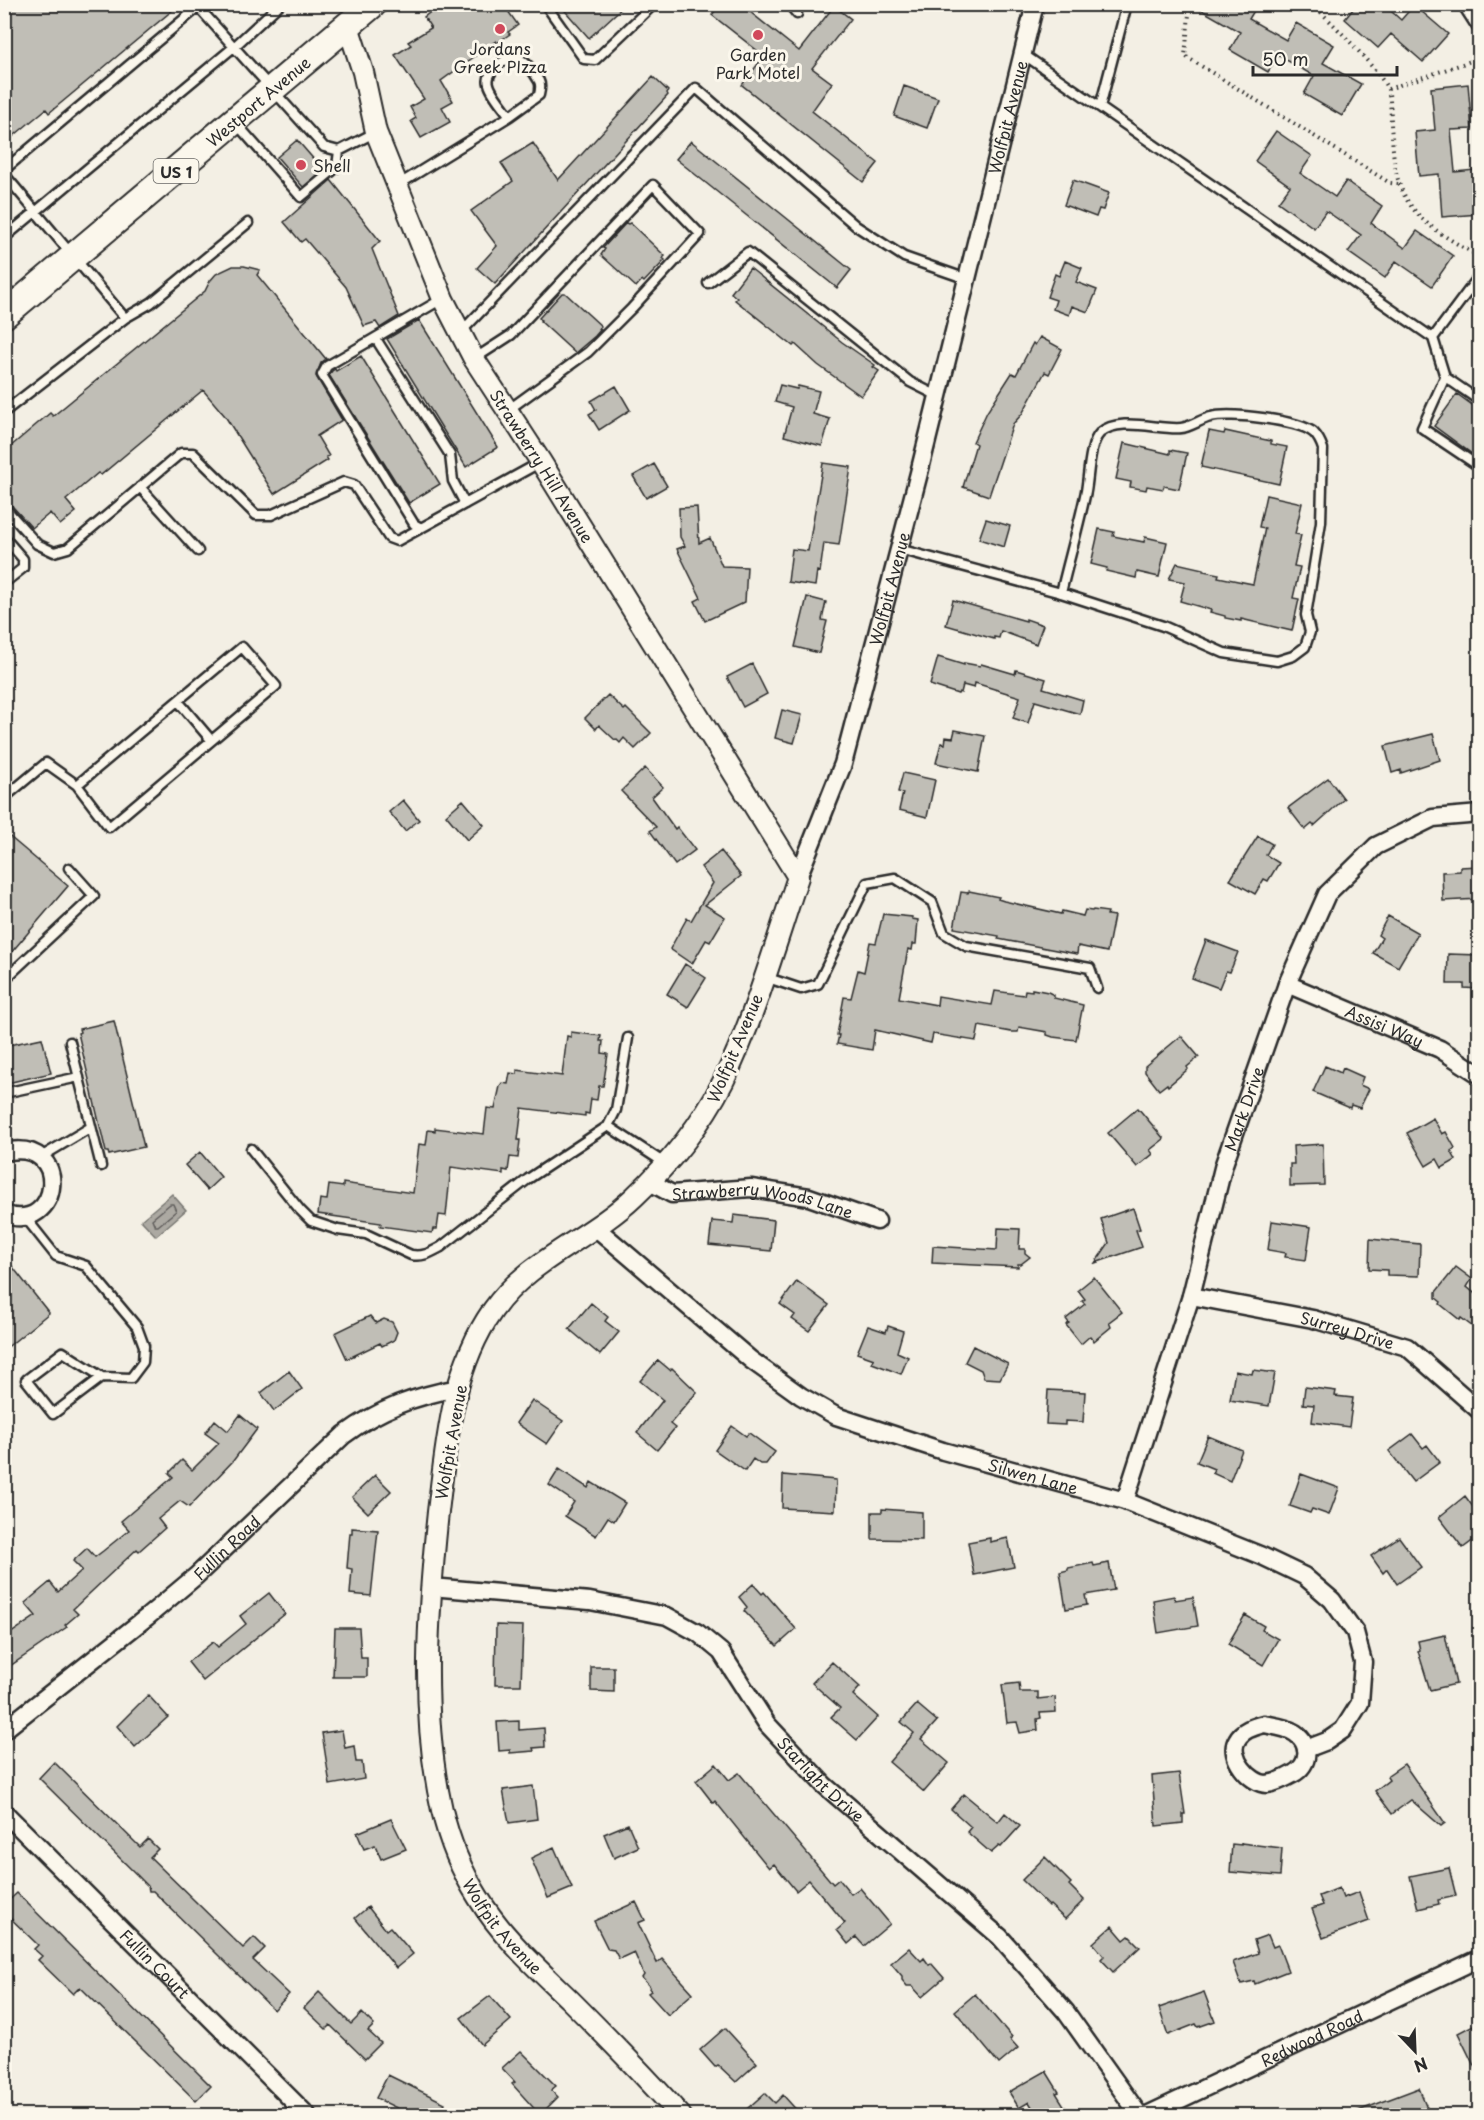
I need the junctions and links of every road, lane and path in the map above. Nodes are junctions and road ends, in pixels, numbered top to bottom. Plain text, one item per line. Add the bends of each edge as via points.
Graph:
1 (280, 4) edge
2 (373, 4) edge
3 (545, 4) edge
4 (654, 4) edge
5 (789, 4) edge
6 (1035, 4) edge
7 (1127, 4) edge
8 (1190, 4) edge
9 (1312, 4) edge
10 (1462, 4) edge
11 (201, 6) edge
12 (797, 14) dead end
13 (348, 26) junction
14 (1479, 32) edge
15 (235, 46) junction
16 (1023, 54) junction
17 (1479, 58) edge
18 (274, 89) junction
19 (1388, 89) junction
20 (1100, 107) junction
21 (510, 116) junction
22 (235, 122) junction
23 (376, 132) junction
24 (339, 151) junction
25 (4, 172) edge
26 (1399, 183) junction
27 (398, 186) junction
28 (36, 211) junction
29 (248, 223) dead end
30 (4, 238) edge
31 (1479, 256) edge
32 (74, 257) junction
33 (1479, 275) edge
34 (967, 279) junction
35 (708, 283) dead end
36 (442, 298) junction
37 (4, 315) edge
38 (125, 318) junction
39 (461, 333) junction
40 (1433, 338) junction
41 (376, 339) junction
42 (474, 358) junction
43 (1445, 377) junction
44 (938, 396) junction
45 (1479, 401) edge
46 (508, 410) junction
47 (4, 412) edge
48 (541, 462) junction
49 (1479, 468) edge
50 (140, 487) junction
51 (465, 504) junction
52 (4, 507) edge
53 (421, 528) junction
54 (4, 537) edge
55 (899, 549) junction
56 (198, 551) dead end
57 (4, 583) edge
58 (1061, 593) junction
59 (178, 701) junction
60 (210, 740) junction
61 (77, 785) junction
62 (4, 798) edge
63 (1479, 814) edge
64 (69, 868) dead end
65 (798, 877) junction
66 (764, 977) junction
67 (4, 980) edge
68 (1287, 984) junction
69 (1097, 988) dead end
70 (628, 1038) dead end
71 (70, 1042) dead end
72 (1479, 1075) edge
73 (79, 1077) junction
74 (4, 1093) edge
75 (608, 1126) junction
76 (91, 1127) junction
77 (251, 1149) dead end
78 (4, 1152) edge
79 (41, 1157) junction
80 (666, 1164) junction
81 (101, 1166) dead end
82 (650, 1182) junction
83 (4, 1214) edge
84 (24, 1217) junction
85 (877, 1221) dead end
86 (595, 1227) junction
87 (1191, 1296) junction
88 (102, 1377) junction
89 (458, 1388) junction
90 (1479, 1411) edge
91 (1125, 1501) junction
92 (431, 1587) junction
93 (4, 1730) edge
94 (1306, 1749) dead end
95 (4, 1812) edge
96 (1479, 1958) edge
97 (308, 2115) edge
98 (681, 2115) edge
99 (1140, 2115) edge
100 (1145, 2115) edge

1 - 15 lane
2 - 13 main road, Westport Avenue / US 1
3 - 4 lane via 584,59 595,60
5 - 12 lane
6 - 16 street, Wolfpit Avenue
7 - 20 lane
8 - 26 path via 1185,56 1390,183
9 - 19 path
10 - 14 lane
11 - 15 lane
11 - 25 lane
13 - 18 main road, Westport Avenue / US 1
13 - 23 street, Strawberry Hill Avenue
15 - 18 lane
15 - 28 lane
16 - 20 lane
16 - 34 street, Wolfpit Avenue
17 - 19 path
18 - 22 main road, Westport Avenue / US 1
18 - 24 lane via 324,147
19 - 26 path
20 - 40 lane
21 - 21 lane via 539,95 540,83 519,58 513,57 492,69 489,76 489,84
21 - 27 lane
22 - 24 lane via 301,197 337,166
22 - 32 main road, Westport Avenue / US 1
23 - 24 lane
23 - 27 street, Strawberry Hill Avenue
25 - 28 lane
26 - 31 path via 1422,220
27 - 36 street, Strawberry Hill Avenue
28 - 30 lane
28 - 32 lane
29 - 38 lane via 151,303
32 - 37 main road, Westport Avenue / US 1
32 - 38 lane
33 - 40 lane
34 - 39 lane via 904,257 856,226 696,88
34 - 44 street, Wolfpit Avenue
35 - 44 lane via 748,252 910,382
36 - 39 street, Strawberry Hill Avenue
36 - 41 lane
38 - 47 lane
39 - 42 street, Strawberry Hill Avenue
40 - 43 lane
41 - 51 lane via 450,455 453,481
41 - 53 lane via 327,366 322,375 414,524
42 - 46 street, Strawberry Hill Avenue
42 - 46 lane via 511,335 653,185 700,234 588,352
43 - 45 lane
43 - 49 lane via 1422,428
44 - 55 street, Wolfpit Avenue
46 - 48 street, Strawberry Hill Avenue
48 - 51 lane
48 - 65 street, Strawberry Hill Avenue
50 - 52 lane via 68,548 54,552 38,544
50 - 53 lane via 181,453 193,453 256,514 271,515 344,482 354,485 389,538 397,541
50 - 56 lane
51 - 53 lane
54 - 57 lane via 23,559 23,568
55 - 58 lane
55 - 65 street, Wolfpit Avenue via 843,764
58 - 58 lane via 1163,626 1224,653 1277,661 1293,656 1305,647 1310,632 1306,615 1321,522 1320,441 1303,427 1255,418 1213,416 1182,428 1111,426 1098,435 1091,455
59 - 60 lane
59 - 60 lane via 242,646 276,686
59 - 61 lane
60 - 61 lane via 109,827
61 - 62 lane via 46,764
63 - 68 street, Mark Drive via 1433,818 1376,846 1327,894
64 - 67 lane via 93,896
65 - 66 street, Wolfpit Avenue
66 - 69 lane via 801,989 818,984 867,883 895,879 932,902 944,933 966,946 1090,968
66 - 80 street, Wolfpit Avenue via 722,1083 706,1112
68 - 72 street, Assisi Way via 1440,1049
68 - 87 street, Mark Drive via 1224,1164
70 - 75 lane via 616,1110
71 - 73 lane
73 - 74 lane
73 - 76 lane
75 - 77 lane via 528,1179 441,1246 418,1256 366,1234 311,1221
75 - 80 lane
76 - 79 lane
76 - 81 lane
78 - 79 street via 16,1149
79 - 84 street via 48,1165 53,1187 44,1207
80 - 82 street, Wolfpit Avenue
82 - 85 street, Strawberry Woods Lane via 672,1194 751,1188 809,1197
82 - 86 street, Wolfpit Avenue
83 - 84 street
84 - 88 lane via 56,1256 86,1266 137,1327 144,1346 143,1362 131,1378
86 - 89 street, Wolfpit Avenue via 540,1263 501,1299 479,1332
86 - 91 street, Silwen Lane via 751,1360 836,1416 943,1451
87 - 90 street, Surrey Drive via 1313,1319 1407,1347
87 - 91 street, Mark Drive
88 - 88 lane via 53,1414 26,1380 63,1352
89 - 92 street, Wolfpit Avenue via 444,1467
89 - 93 street, Fullin Road via 401,1402 344,1435 196,1576
91 - 94 street, Silwen Lane via 1304,1576 1332,1600 1355,1632 1363,1662 1360,1703 1343,1730
92 - 98 street, Wolfpit Avenue via 429,1680 434,1762 445,1819 464,1871 512,1943
92 - 99 street, Starlight Drive via 590,1601 667,1616 698,1633 721,1652 767,1724 824,1785 1000,1937 1066,2012
95 - 97 street, Fullin Court
96 - 100 street, Redwood Road

